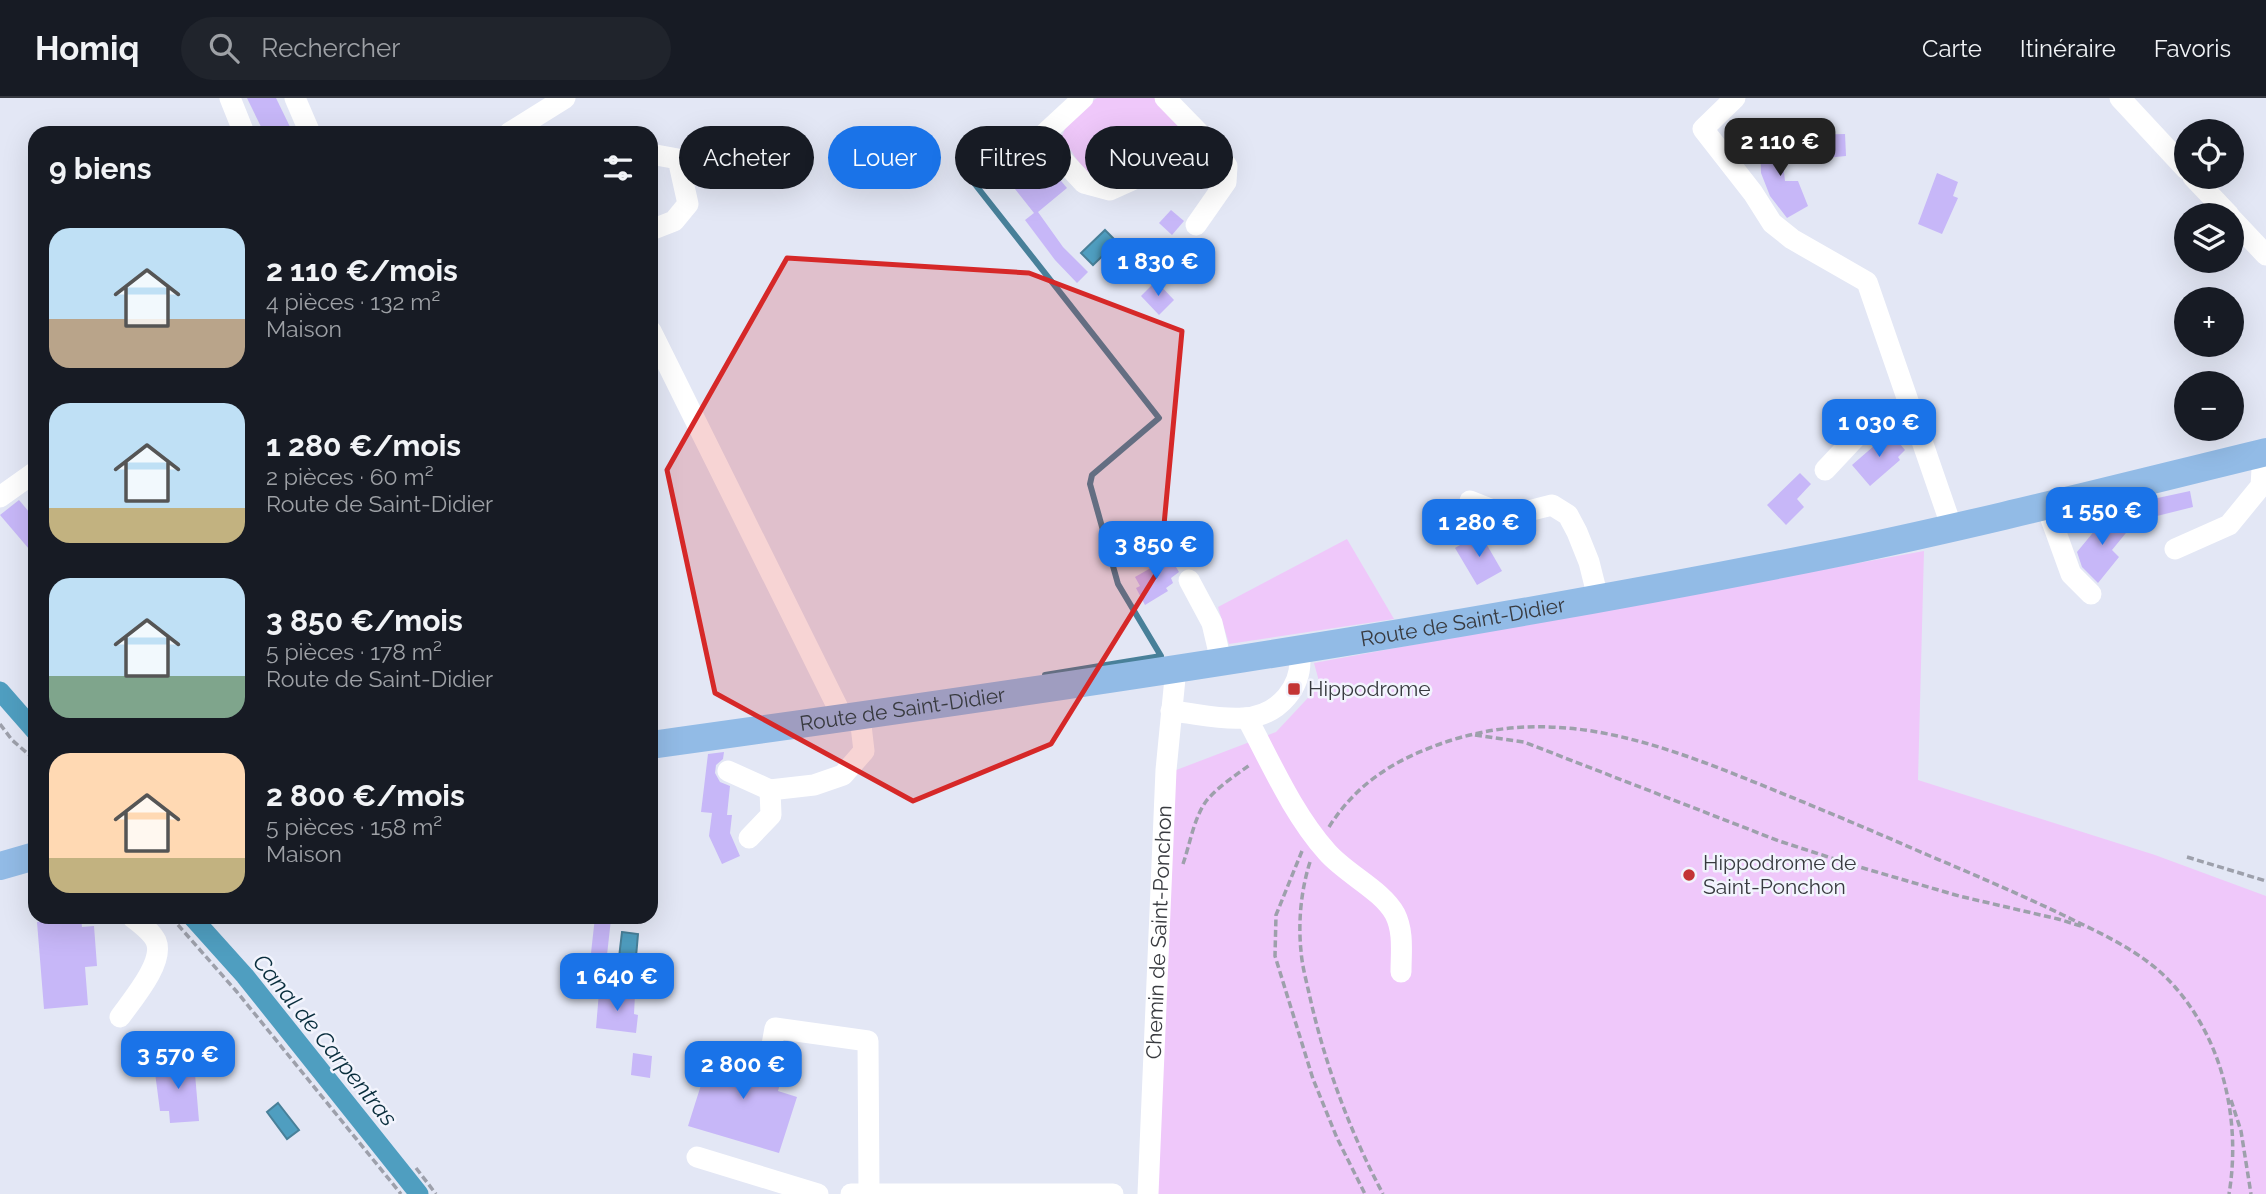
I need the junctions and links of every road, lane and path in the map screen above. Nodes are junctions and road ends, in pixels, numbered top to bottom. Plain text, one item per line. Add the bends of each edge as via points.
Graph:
1 (230, 98) edge
2 (295, 98) edge
3 (565, 98) edge
4 (1083, 98) edge
5 (1166, 98) edge
6 (1735, 98) edge
7 (2120, 98) edge
8 (241, 126) edge
9 (307, 126) edge
10 (520, 126) edge
11 (1193, 126) edge
12 (658, 155) edge
13 (2174, 156) edge
14 (1085, 183) edge
15 (1221, 189) edge
16 (2204, 189) edge
17 (2217, 203) edge
18 (1196, 225) dead end
19 (658, 227) edge
20 (2244, 232) edge
21 (2266, 255) edge
22 (658, 345) edge
23 (1912, 418) junction
24 (2264, 453) edge
25 (1825, 470) dead end
26 (28, 477) edge
27 (0, 496) edge
28 (1470, 501) dead end
29 (2046, 506) junction
30 (1952, 528) junction
31 (2175, 549) dead end
32 (1189, 580) dead end
33 (2091, 594) dead end
34 (1598, 598) junction
35 (1299, 650) junction
36 (1221, 662) junction
37 (1176, 668) junction
38 (1171, 710) junction
39 (1247, 718) junction
40 (852, 719) junction
41 (0, 724) edge
42 (1466, 735) junction
43 (658, 744) edge
44 (1265, 752) junction
45 (28, 754) edge
46 (728, 771) dead end
47 (770, 790) junction
48 (1305, 821) junction
49 (749, 838) dead end
50 (1319, 843) junction
51 (2187, 857) dead end
52 (28, 858) edge
53 (0, 866) edge
54 (1180, 873) dead end
55 (2266, 881) edge
56 (139, 924) edge
57 (177, 924) edge
58 (2096, 931) junction
59 (1401, 972) dead end
60 (120, 1017) dead end
61 (770, 1056) dead end
62 (2220, 1066) junction
63 (697, 1157) dead end
64 (416, 1168) dead end
65 (401, 1194) edge
66 (436, 1194) edge
67 (818, 1194) edge
68 (860, 1194) edge
69 (1113, 1194) edge
70 (1148, 1194) edge
71 (1365, 1194) edge
72 (1383, 1194) edge
73 (2229, 1194) edge
74 (2251, 1194) edge

1 - 8 street
2 - 9 street
3 - 10 street
4 - 14 street via 1041,137
5 - 11 street
6 - 23 street via 1703,129 1772,223 1867,282
7 - 13 street
12 - 19 street via 678,159 688,204 674,221
15 - 18 street
16 - 17 street
20 - 21 street
22 - 40 street
23 - 25 street via 1891,411 1870,422
23 - 30 street
24 - 29 main road, Route de Saint-Didier
24 - 31 street via 2261,486 2229,525
26 - 27 street
28 - 34 street via 1508,516 1552,505 1568,514 1589,562
29 - 30 main road, Route de Saint-Didier
29 - 33 street via 2071,574
30 - 34 main road, Route de Saint-Didier
32 - 36 street via 1212,623
34 - 35 main road, Route de Saint-Didier
35 - 36 main road, Route de Saint-Didier
35 - 39 street via 1300,673 1294,689 1269,711
36 - 37 main road, Route de Saint-Didier
37 - 38 street, Chemin de Saint-Ponchon
37 - 40 main road, Route de Saint-Didier
38 - 39 street
38 - 70 street, Chemin de Saint-Ponchon
39 - 44 street
40 - 43 main road, Route de Saint-Didier
40 - 47 street via 864,751 843,775 814,785
41 - 45 path
42 - 50 path via 1385,769 1352,796
42 - 58 path via 1524,742 1779,841 1959,896
42 - 58 path via 1556,727 1643,741 1878,833
44 - 48 street
44 - 54 path via 1207,801
46 - 47 street
47 - 49 street via 771,815
48 - 50 street
48 - 71 path via 1302,850 1276,915 1275,956 1313,1079
50 - 59 street via 1393,911 1400,930
50 - 72 path via 1303,892 1301,955 1332,1076
51 - 55 path
52 - 53 main road
56 - 60 street via 156,941 158,956
57 - 65 path
58 - 62 path via 2141,957 2174,985 2195,1013
61 - 68 street via 775,1028 868,1041
62 - 73 path via 2230,1104
62 - 74 path via 2241,1131
63 - 67 street
64 - 66 path
68 - 69 street

